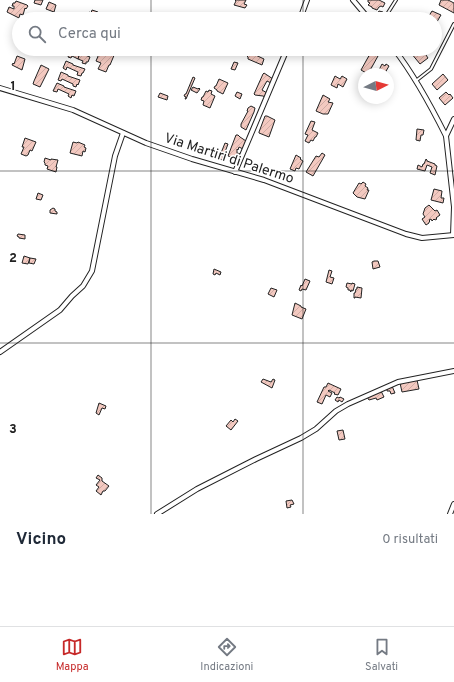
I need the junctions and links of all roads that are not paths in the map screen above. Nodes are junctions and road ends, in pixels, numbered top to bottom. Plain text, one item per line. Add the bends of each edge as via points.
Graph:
1 (308, 0) edge
2 (353, 0) edge
3 (396, 0) edge
4 (303, 12) edge
5 (363, 12) edge
6 (388, 12) edge
7 (454, 24) edge
8 (442, 47) edge
9 (284, 56) edge
10 (399, 56) edge
11 (438, 56) edge
12 (416, 81) junction
13 (0, 88) edge
14 (454, 119) edge
15 (123, 133) junction
16 (446, 136) junction
17 (235, 172) junction
18 (454, 235) edge
19 (0, 352) edge
20 (454, 371) edge
21 (454, 504) edge
22 (157, 514) edge
23 (450, 514) edge

1 - 4 street
2 - 5 street
3 - 6 lane
7 - 8 lane
9 - 17 street
10 - 12 street
11 - 12 lane via 431,69
12 - 16 street
13 - 15 street, Via Martiri di Palermo via 72,110
14 - 16 street
15 - 17 street, Via Martiri di Palermo via 161,149
15 - 19 street via 115,156 92,271 83,286 60,310
16 - 18 street via 454,207
17 - 18 street, Via Martiri di Palermo via 264,180 406,234 422,238
20 - 22 street via 398,382 348,404 336,410 316,429 301,438 197,488
21 - 23 street

